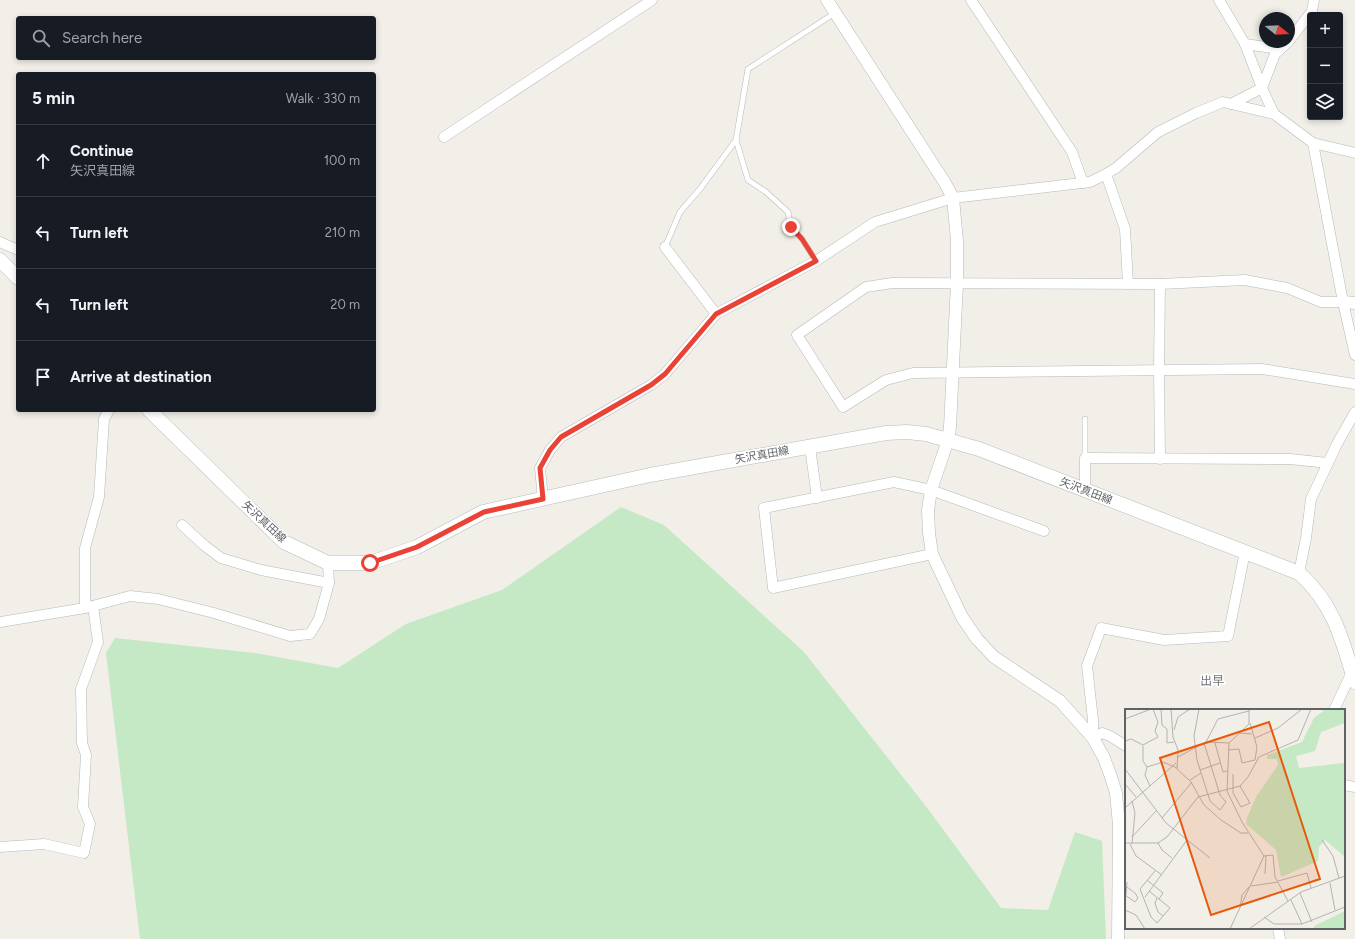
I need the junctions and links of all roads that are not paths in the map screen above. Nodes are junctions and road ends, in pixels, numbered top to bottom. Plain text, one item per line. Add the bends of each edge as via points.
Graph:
1 (826, 0) edge
2 (971, 0) edge
3 (1219, 0) edge
4 (1314, 0) edge
5 (648, 1) edge
6 (834, 13) junction
7 (1295, 33) edge
8 (1245, 44) junction
9 (1259, 44) edge
10 (1282, 48) edge
11 (1262, 88) junction
12 (1231, 104) junction
13 (1274, 114) junction
14 (444, 137) dead end
15 (736, 140) junction
16 (1313, 142) junction
17 (1355, 153) edge
18 (1106, 174) junction
19 (1083, 183) junction
20 (953, 198) junction
21 (0, 242) edge
22 (665, 247) joint
23 (16, 249) edge
24 (0, 260) edge
25 (816, 261) junction
26 (16, 276) edge
27 (957, 283) junction
28 (1128, 284) junction
29 (1160, 284) junction
30 (1349, 303) edge
31 (716, 314) junction
32 (1355, 355) edge
33 (1159, 370) junction
34 (953, 372) junction
35 (1355, 384) edge
36 (108, 412) edge
37 (150, 412) edge
38 (1355, 412) edge
39 (1085, 419) dead end
40 (948, 440) junction
41 (810, 446) junction
42 (1085, 458) junction
43 (1160, 459) junction
44 (1328, 463) junction
45 (930, 490) junction
46 (1085, 490) junction
47 (817, 498) junction
48 (543, 499) junction
49 (182, 525) dead end
50 (1044, 531) dead end
51 (1245, 552) junction
52 (932, 554) junction
53 (328, 563) junction
54 (1299, 573) junction
55 (329, 583) junction
56 (89, 607) junction
57 (0, 622) edge
58 (1353, 677) edge
59 (1335, 709) edge
60 (1093, 738) junction
61 (1125, 745) edge
62 (1345, 785) edge
63 (1355, 787) edge
64 (0, 847) edge
65 (1278, 929) edge
66 (1118, 939) edge
67 (1280, 939) edge

1 - 6 street
2 - 19 street via 1072,152
3 - 8 street
4 - 7 street via 1312,11
5 - 14 street
6 - 15 lane via 748,69
6 - 20 street
8 - 9 street
8 - 11 street
10 - 11 street via 1275,54
11 - 12 street
11 - 13 street
12 - 13 street
12 - 18 street via 1223,102 1209,107 1158,132
13 - 16 street
15 - 22 lane via 680,212
15 - 25 lane via 748,180 788,212 791,227
16 - 17 street
16 - 30 street
18 - 19 street
18 - 28 street via 1125,229
19 - 20 street
20 - 25 street via 875,222
20 - 27 street
21 - 23 street
22 - 31 street
24 - 26 main road
25 - 31 street
27 - 28 street
27 - 34 street
27 - 34 street via 892,283 866,287 797,335 843,407 886,380 913,373
28 - 29 street
29 - 30 street via 1245,280 1288,288 1321,302
29 - 33 street
30 - 32 street
31 - 48 street via 665,374 651,385 561,437 540,468
33 - 34 street
33 - 35 street via 1262,369
33 - 43 street
34 - 40 street
36 - 56 street via 104,419 98,497 85,548
37 - 53 main road, 矢沢真田線 via 284,542
38 - 44 street
39 - 42 lane
40 - 41 main road, 矢沢真田線 via 907,432 886,433
40 - 45 street
40 - 46 main road, 矢沢真田線 via 979,449
41 - 47 street
41 - 48 main road, 矢沢真田線 via 650,475
42 - 43 street
42 - 46 street
43 - 44 street via 1290,459
44 - 54 street via 1311,499
45 - 47 street via 894,482
45 - 50 street
45 - 52 street via 928,533
46 - 51 main road, 矢沢真田線
47 - 52 street via 764,508 773,588
48 - 53 main road, 矢沢真田線 via 484,512 417,547 370,563
49 - 55 street via 220,558 261,570
51 - 54 main road, 矢沢真田線
51 - 60 street via 1228,636 1164,640 1101,628 1087,666 1094,720
52 - 60 street via 962,617 977,639 994,657 1060,701
53 - 55 street
54 - 58 main road, 矢沢真田線 via 1320,595 1331,613
55 - 56 street via 319,620 310,634 290,636 158,599 130,596
56 - 57 street
56 - 64 street via 98,642 81,689 82,744 86,755 83,807 90,824 84,853 44,844
58 - 59 street
60 - 61 street via 1102,733
60 - 66 street via 1104,758 1116,793 1119,825
62 - 63 street
65 - 67 street

